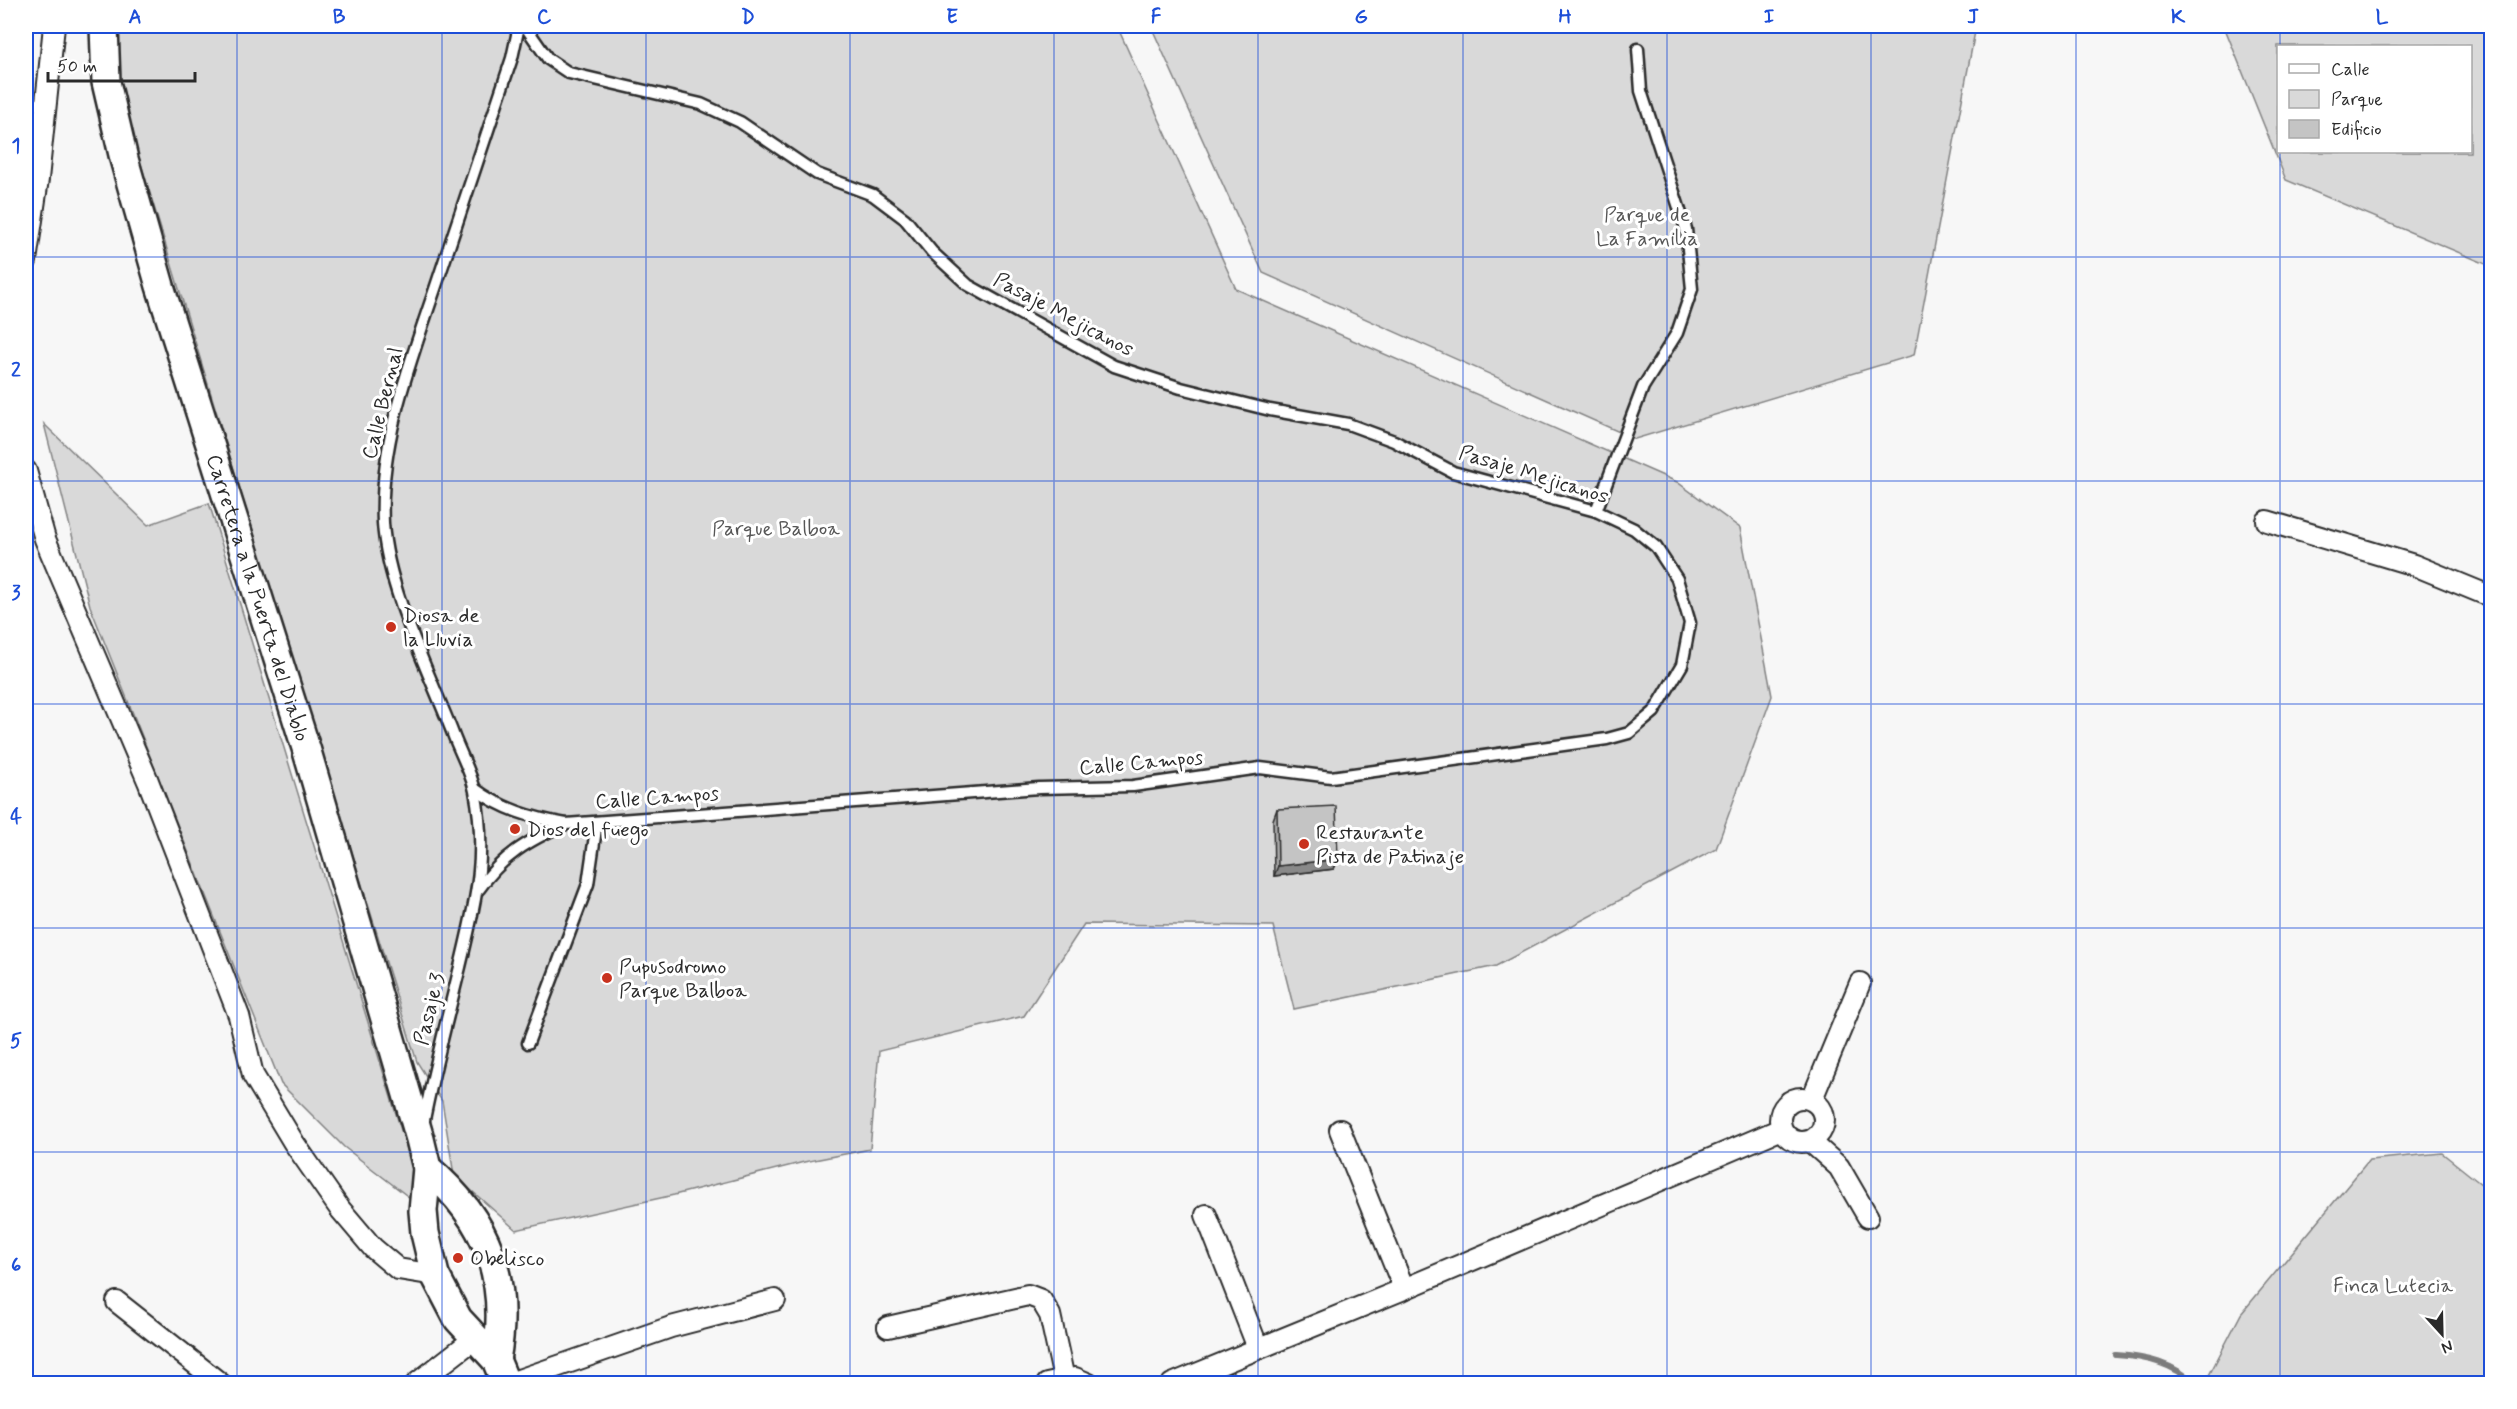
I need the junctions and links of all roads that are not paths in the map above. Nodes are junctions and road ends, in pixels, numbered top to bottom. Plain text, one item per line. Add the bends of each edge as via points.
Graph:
1 (54, 26) edge
2 (104, 26) edge
3 (519, 26) edge
4 (525, 26) edge
5 (1638, 49) dead end
6 (26, 261) edge
7 (26, 471) edge
8 (1596, 511) junction
9 (2267, 521) dead end
10 (2492, 597) edge
11 (1682, 665) joint
12 (475, 789) junction
13 (597, 822) junction
14 (566, 824) junction
15 (479, 889) junction
16 (1860, 983) dead end
17 (528, 1043) dead end
18 (1812, 1099) junction
19 (1781, 1129) junction
20 (1340, 1130) dead end
21 (420, 1139) junction
22 (1811, 1142) junction
23 (427, 1168) junction
24 (1206, 1215) dead end
25 (1868, 1217) dead end
26 (435, 1275) junction
27 (1404, 1289) junction
28 (775, 1300) dead end
29 (117, 1302) dead end
30 (888, 1327) dead end
31 (474, 1339) junction
32 (1258, 1348) junction
33 (503, 1376) edge
34 (1056, 1381) edge
35 (221, 1383) edge
36 (416, 1383) edge
37 (1089, 1383) edge
38 (1172, 1383) edge

1 - 6 street
2 - 21 main road, Carretera a la Puerta del Diablo via 106,82 160,286 306,748
3 - 12 lane, Calle Bernal via 512,58 395,415 384,490 383,525 400,599
4 - 8 lane, Pasaje Mejicanos via 548,59 569,73 701,104 740,123 818,174 873,195 905,219 932,252 968,285 1114,366 1181,388 1348,424 1394,441 1453,472
5 - 8 lane via 1641,91 1686,229 1692,290 1677,333 1643,387
7 - 26 street via 45,539 148,781 239,1016 253,1075 294,1143 373,1248 398,1269
8 - 11 lane, Pasaje Mejicanos via 1634,529 1656,548 1677,579 1690,622
9 - 10 street via 2414,565
11 - 13 lane, Calle Campos via 1654,712 1629,733 1606,740 1331,777 1260,768 1132,786 1039,788
12 - 14 lane via 504,807
12 - 15 lane, Calle Bernal via 481,861
13 - 14 lane, Calle Campos
13 - 17 lane via 588,884
14 - 15 lane via 511,853 494,867
15 - 21 lane, Pasaje 3
16 - 18 street
18 - 19 street via 1791,1100 1779,1118
18 - 22 street via 1825,1116 1825,1126
19 - 22 street via 1793,1141
19 - 27 street
20 - 27 street
21 - 23 main road, Carretera a la Puerta del Diablo
22 - 25 street via 1839,1167
23 - 26 main road, Carretera a la Puerta del Diablo via 423,1211
23 - 33 main road via 462,1201 483,1235 495,1265
24 - 32 street
26 - 31 main road, Carretera a la Puerta del Diablo via 458,1319
27 - 32 street
28 - 33 street
29 - 35 street
30 - 34 street via 1028,1295 1041,1300 1050,1315
31 - 33 main road, Carretera a la Puerta del Diablo
31 - 36 street
32 - 38 street
34 - 37 street via 1075,1378

